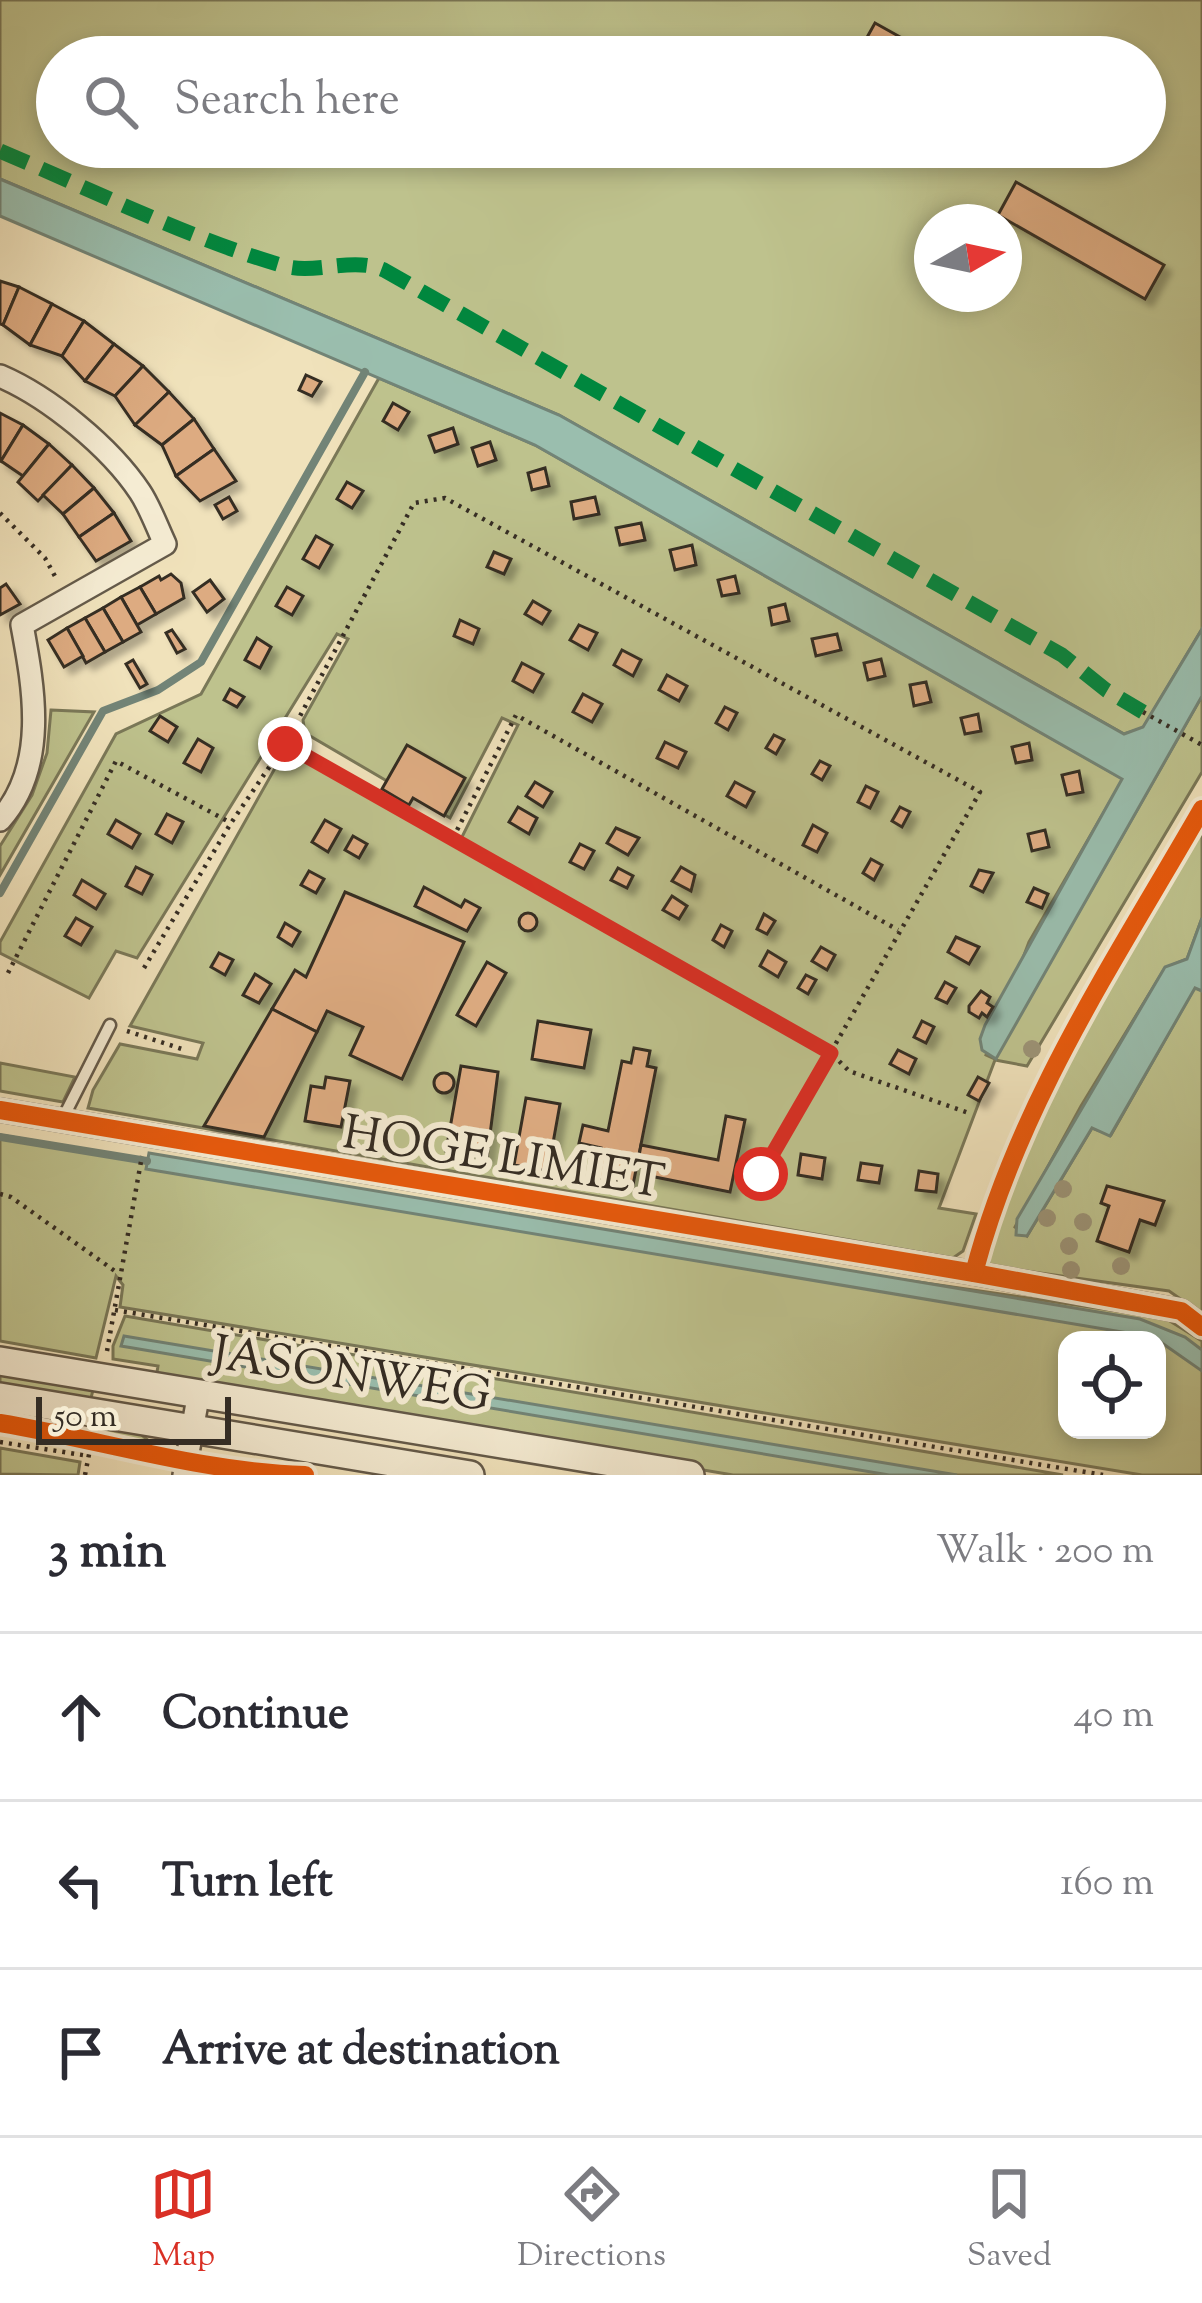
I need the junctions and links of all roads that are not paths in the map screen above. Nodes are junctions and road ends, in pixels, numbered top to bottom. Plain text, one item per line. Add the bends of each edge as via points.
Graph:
1 (0, 376) edge
2 (0, 820) edge
3 (110, 1025) road end
4 (0, 1110) edge
5 (62, 1120) junction
6 (1202, 1327) edge
7 (0, 1361) edge
8 (199, 1392) junction
9 (0, 1397) edge
10 (193, 1428) junction
11 (184, 1475) edge
12 (470, 1475) edge
13 (690, 1475) edge

1 - 2 street via 84,430 140,492 165,544 22,625 36,702 31,752
3 - 5 lane
4 - 5 street, HOGE LIMIET
5 - 6 street, HOGE LIMIET via 974,1273 1180,1311
7 - 8 street, JASONWEG
8 - 10 street
8 - 13 street, JASONWEG
9 - 10 street, JASONWEG
10 - 11 street
10 - 12 street, JASONWEG

